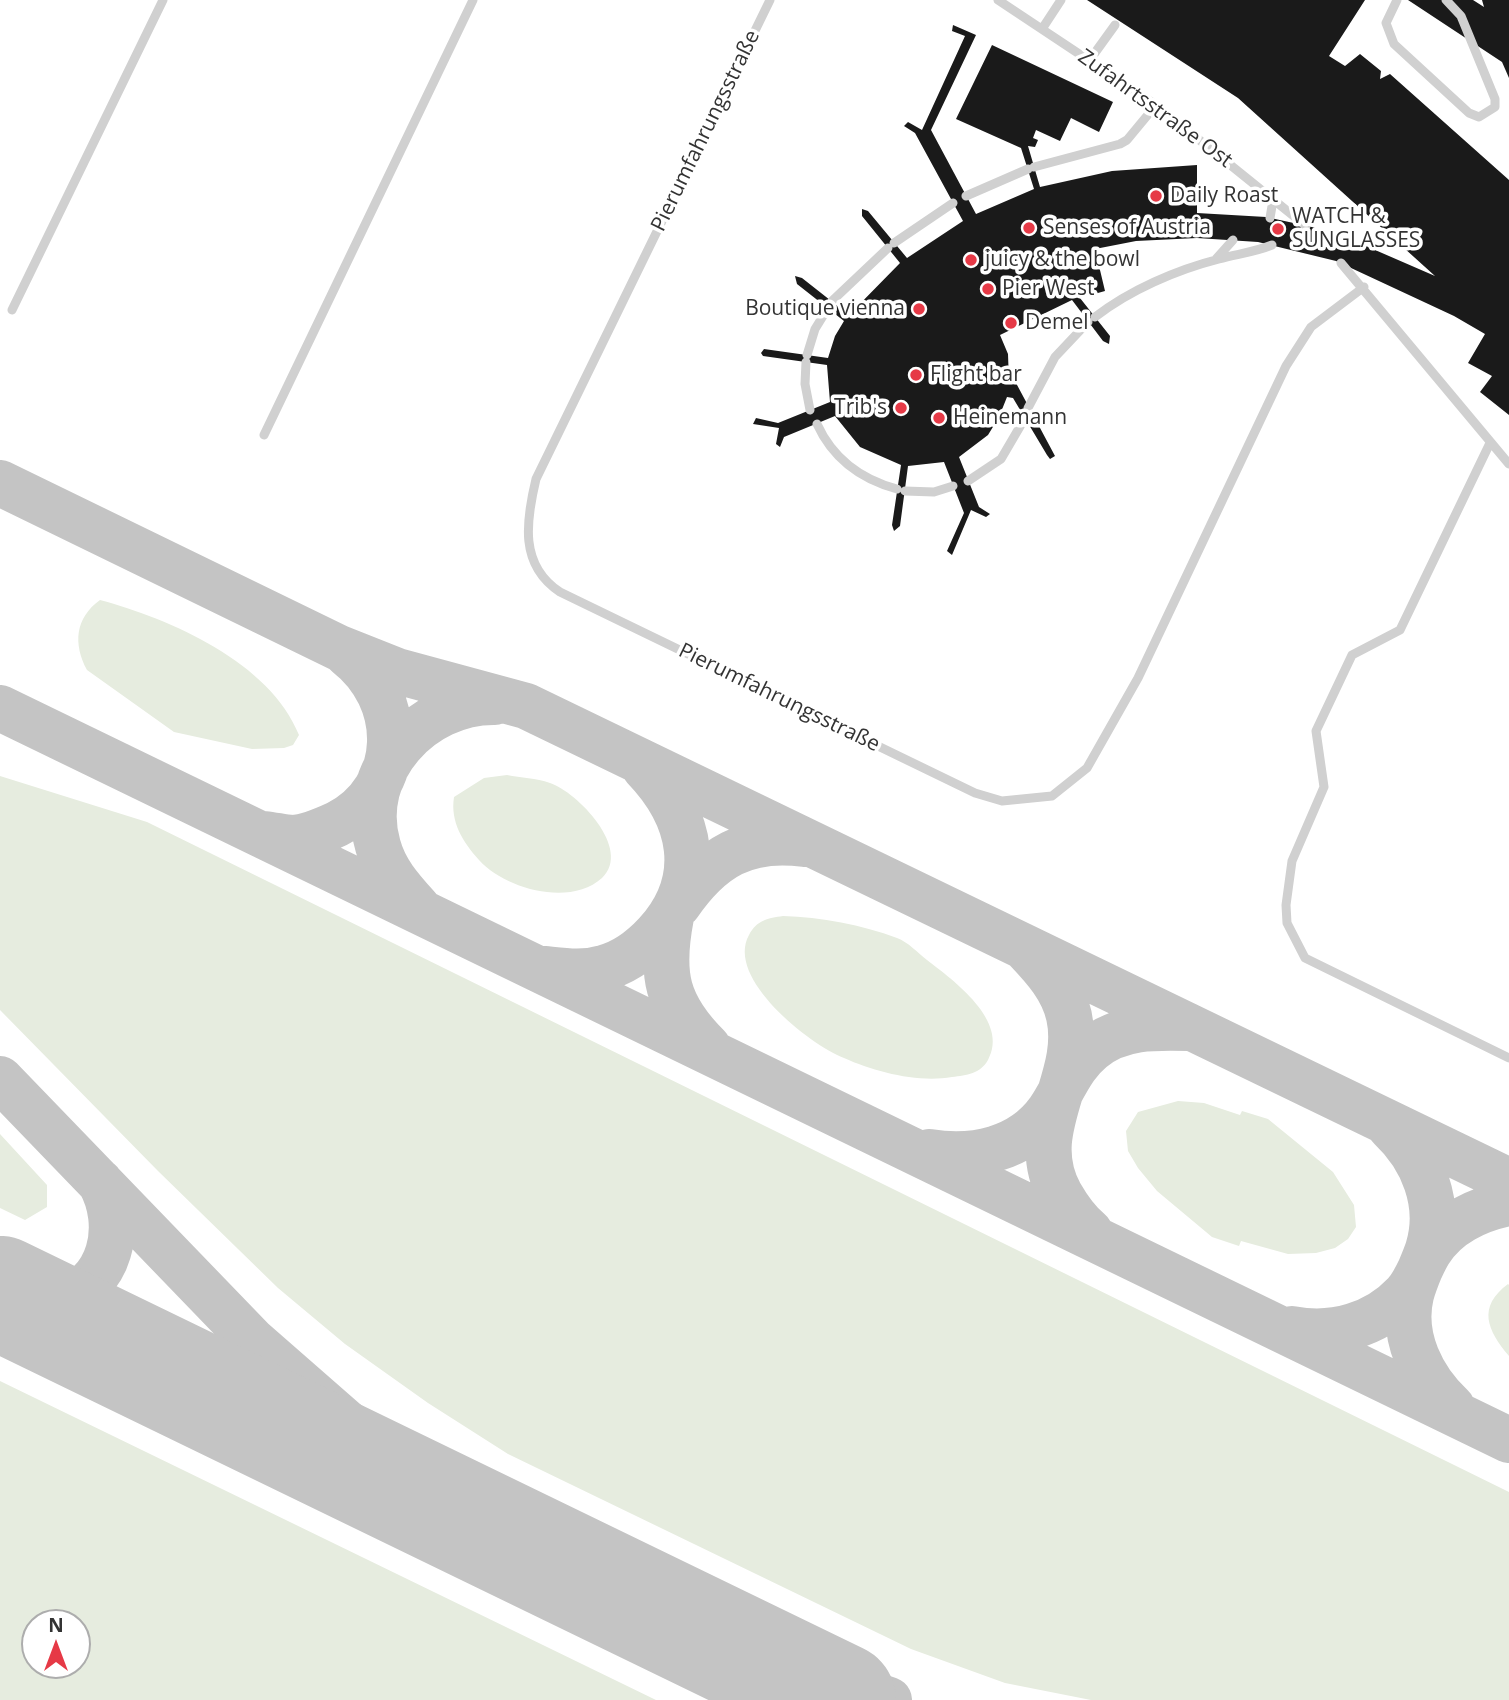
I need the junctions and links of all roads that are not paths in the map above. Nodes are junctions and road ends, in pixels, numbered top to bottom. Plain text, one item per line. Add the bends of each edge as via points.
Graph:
1 (163, 0) edge
2 (473, 0) edge
3 (770, 0) edge
4 (999, 0) edge
5 (1020, 0) edge
6 (1061, 0) edge
7 (1397, 0) edge
8 (1446, 0) edge
9 (1014, 10) junction
10 (1115, 25) dead end
11 (1042, 29) junction
12 (1089, 61) junction
13 (1156, 105) junction
14 (966, 196) dead end
15 (1273, 200) junction
16 (953, 203) dead end
17 (1270, 218) dead end
18 (1306, 226) dead end
19 (1233, 240) dead end
20 (1272, 245) dead end
21 (1216, 259) junction
22 (1341, 263) dead end
23 (1364, 288) junction
24 (12, 310) dead end
25 (810, 410) dead end
26 (817, 424) dead end
27 (264, 435) dead end
28 (1490, 443) junction
29 (1509, 464) edge
30 (968, 481) dead end
31 (953, 486) dead end
32 (1509, 1058) edge

1 - 24 lane
2 - 27 lane
3 - 23 lane, Pierumfahrungsstraße via 536,479 527,530 531,557 551,586 586,605 975,793 1002,801 1052,796 1087,768 1138,678 1286,366 1311,327
4 - 9 lane, Zufahrtsstraße Ost
5 - 9 lane
6 - 11 lane
7 - 8 lane via 1387,23 1394,44 1479,117 1495,107 1495,99 1461,16
9 - 11 lane, Zufahrtsstraße Ost
10 - 12 lane
11 - 12 lane, Zufahrtsstraße Ost
12 - 13 lane, Zufahrtsstraße Ost
13 - 14 lane via 1121,144 1031,168
13 - 15 lane, Zufahrtsstraße Ost
15 - 17 lane
15 - 18 lane, Zufahrtsstraße Ost
16 - 25 lane via 891,245 830,305 815,329 807,359
19 - 21 lane
20 - 21 lane
21 - 30 lane via 1132,293 1091,319 1055,357 1001,459
22 - 23 lane
23 - 28 lane
26 - 31 lane via 838,457 875,483 934,492
28 - 29 lane
28 - 32 lane via 1400,630 1352,655 1316,731 1324,787 1292,861 1286,905 1287,923 1305,958

